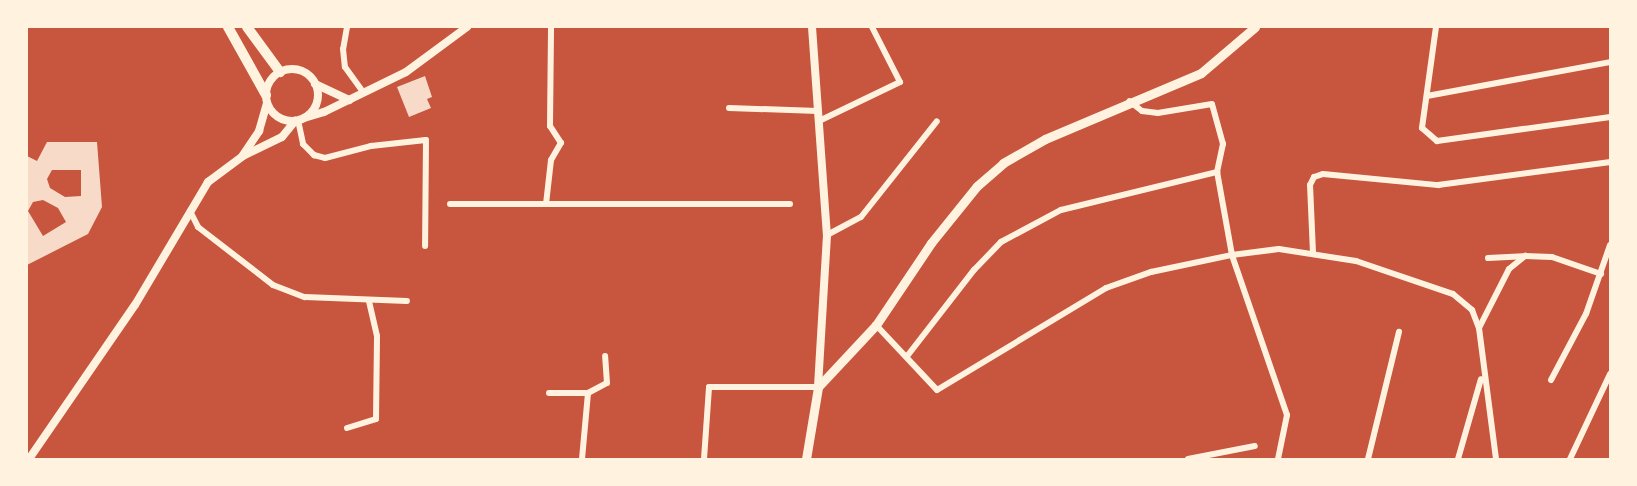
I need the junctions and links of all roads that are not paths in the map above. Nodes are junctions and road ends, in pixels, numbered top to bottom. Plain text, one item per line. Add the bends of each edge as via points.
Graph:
1 (228, 27) edge
2 (247, 27) edge
3 (347, 27) edge
4 (467, 27) edge
5 (551, 27) edge
6 (812, 27) edge
7 (872, 27) edge
8 (1255, 27) edge
9 (1436, 27) edge
10 (1610, 62) edge
11 (280, 72) junction
12 (315, 84) junction
13 (364, 93) junction
14 (1427, 96) junction
15 (266, 99) junction
16 (349, 100) junction
17 (1128, 101) junction
18 (729, 108) dead end
19 (818, 111) junction
20 (1610, 117) edge
21 (299, 120) junction
22 (937, 121) dead end
23 (819, 122) junction
24 (243, 156) junction
25 (1610, 162) edge
26 (1217, 172) junction
27 (450, 204) dead end
28 (546, 204) junction
29 (790, 204) dead end
30 (190, 211) junction
31 (827, 234) junction
32 (1610, 245) edge
33 (425, 246) dead end
34 (1313, 253) junction
35 (1232, 255) junction
36 (1525, 256) junction
37 (1488, 258) dead end
38 (1601, 274) junction
39 (369, 300) junction
40 (407, 301) dead end
41 (876, 325) junction
42 (1479, 328) junction
43 (1399, 332) dead end
44 (908, 355) junction
45 (605, 356) dead end
46 (1610, 374) edge
47 (1482, 375) junction
48 (1551, 380) dead end
49 (818, 387) junction
50 (549, 393) dead end
51 (588, 393) junction
52 (347, 428) dead end
53 (1255, 446) dead end
54 (806, 455) edge
55 (29, 459) edge
56 (582, 459) edge
57 (704, 459) edge
58 (1188, 459) edge
59 (1278, 459) edge
60 (1368, 459) edge
61 (1458, 459) edge
62 (1496, 459) edge
63 (1570, 459) edge

1 - 15 highway
2 - 11 highway
3 - 13 street via 345,67
4 - 13 main road via 426,60
5 - 28 street via 550,126 561,143 551,160
6 - 19 street
7 - 23 street via 900,82
8 - 17 main road via 1201,73
9 - 14 street
10 - 14 street
11 - 12 main road via 296,70
11 - 15 main road via 270,81
12 - 16 main road
12 - 21 main road via 317,99
13 - 16 main road
14 - 20 street via 1422,128 1437,141
15 - 21 main road via 281,119
15 - 24 main road via 259,131
16 - 21 main road
17 - 26 street via 1142,111 1158,113 1212,104 1223,144
17 - 41 main road via 1045,139 1003,163 977,186 931,243
18 - 19 street
19 - 23 street
21 - 24 main road via 282,137
21 - 33 street via 303,144 314,155 325,158 370,146 427,142
22 - 31 street via 861,216
23 - 31 street
24 - 30 main road via 208,182
25 - 34 street via 1438,185 1323,174 1314,177 1310,184
26 - 35 street
26 - 44 street via 1061,210 1001,242 974,270
27 - 28 street
28 - 29 street
30 - 39 street via 198,227 273,285 305,297
30 - 55 main road via 135,305
31 - 49 street
32 - 38 street
34 - 35 street via 1279,249
34 - 42 street via 1356,261 1453,294 1472,310
35 - 44 street via 1151,272 1106,288 1080,300 937,390
35 - 59 street via 1287,416
36 - 37 street
36 - 38 street via 1552,257
36 - 42 street via 1509,268
38 - 48 street via 1586,314
39 - 40 street
39 - 52 street via 377,336 376,419
41 - 44 street
41 - 49 main road
42 - 47 street
43 - 60 street
45 - 51 street via 606,383
46 - 63 street
47 - 61 street
47 - 62 street
49 - 54 main road
49 - 57 street via 709,387
50 - 51 street
51 - 56 street
53 - 58 street

